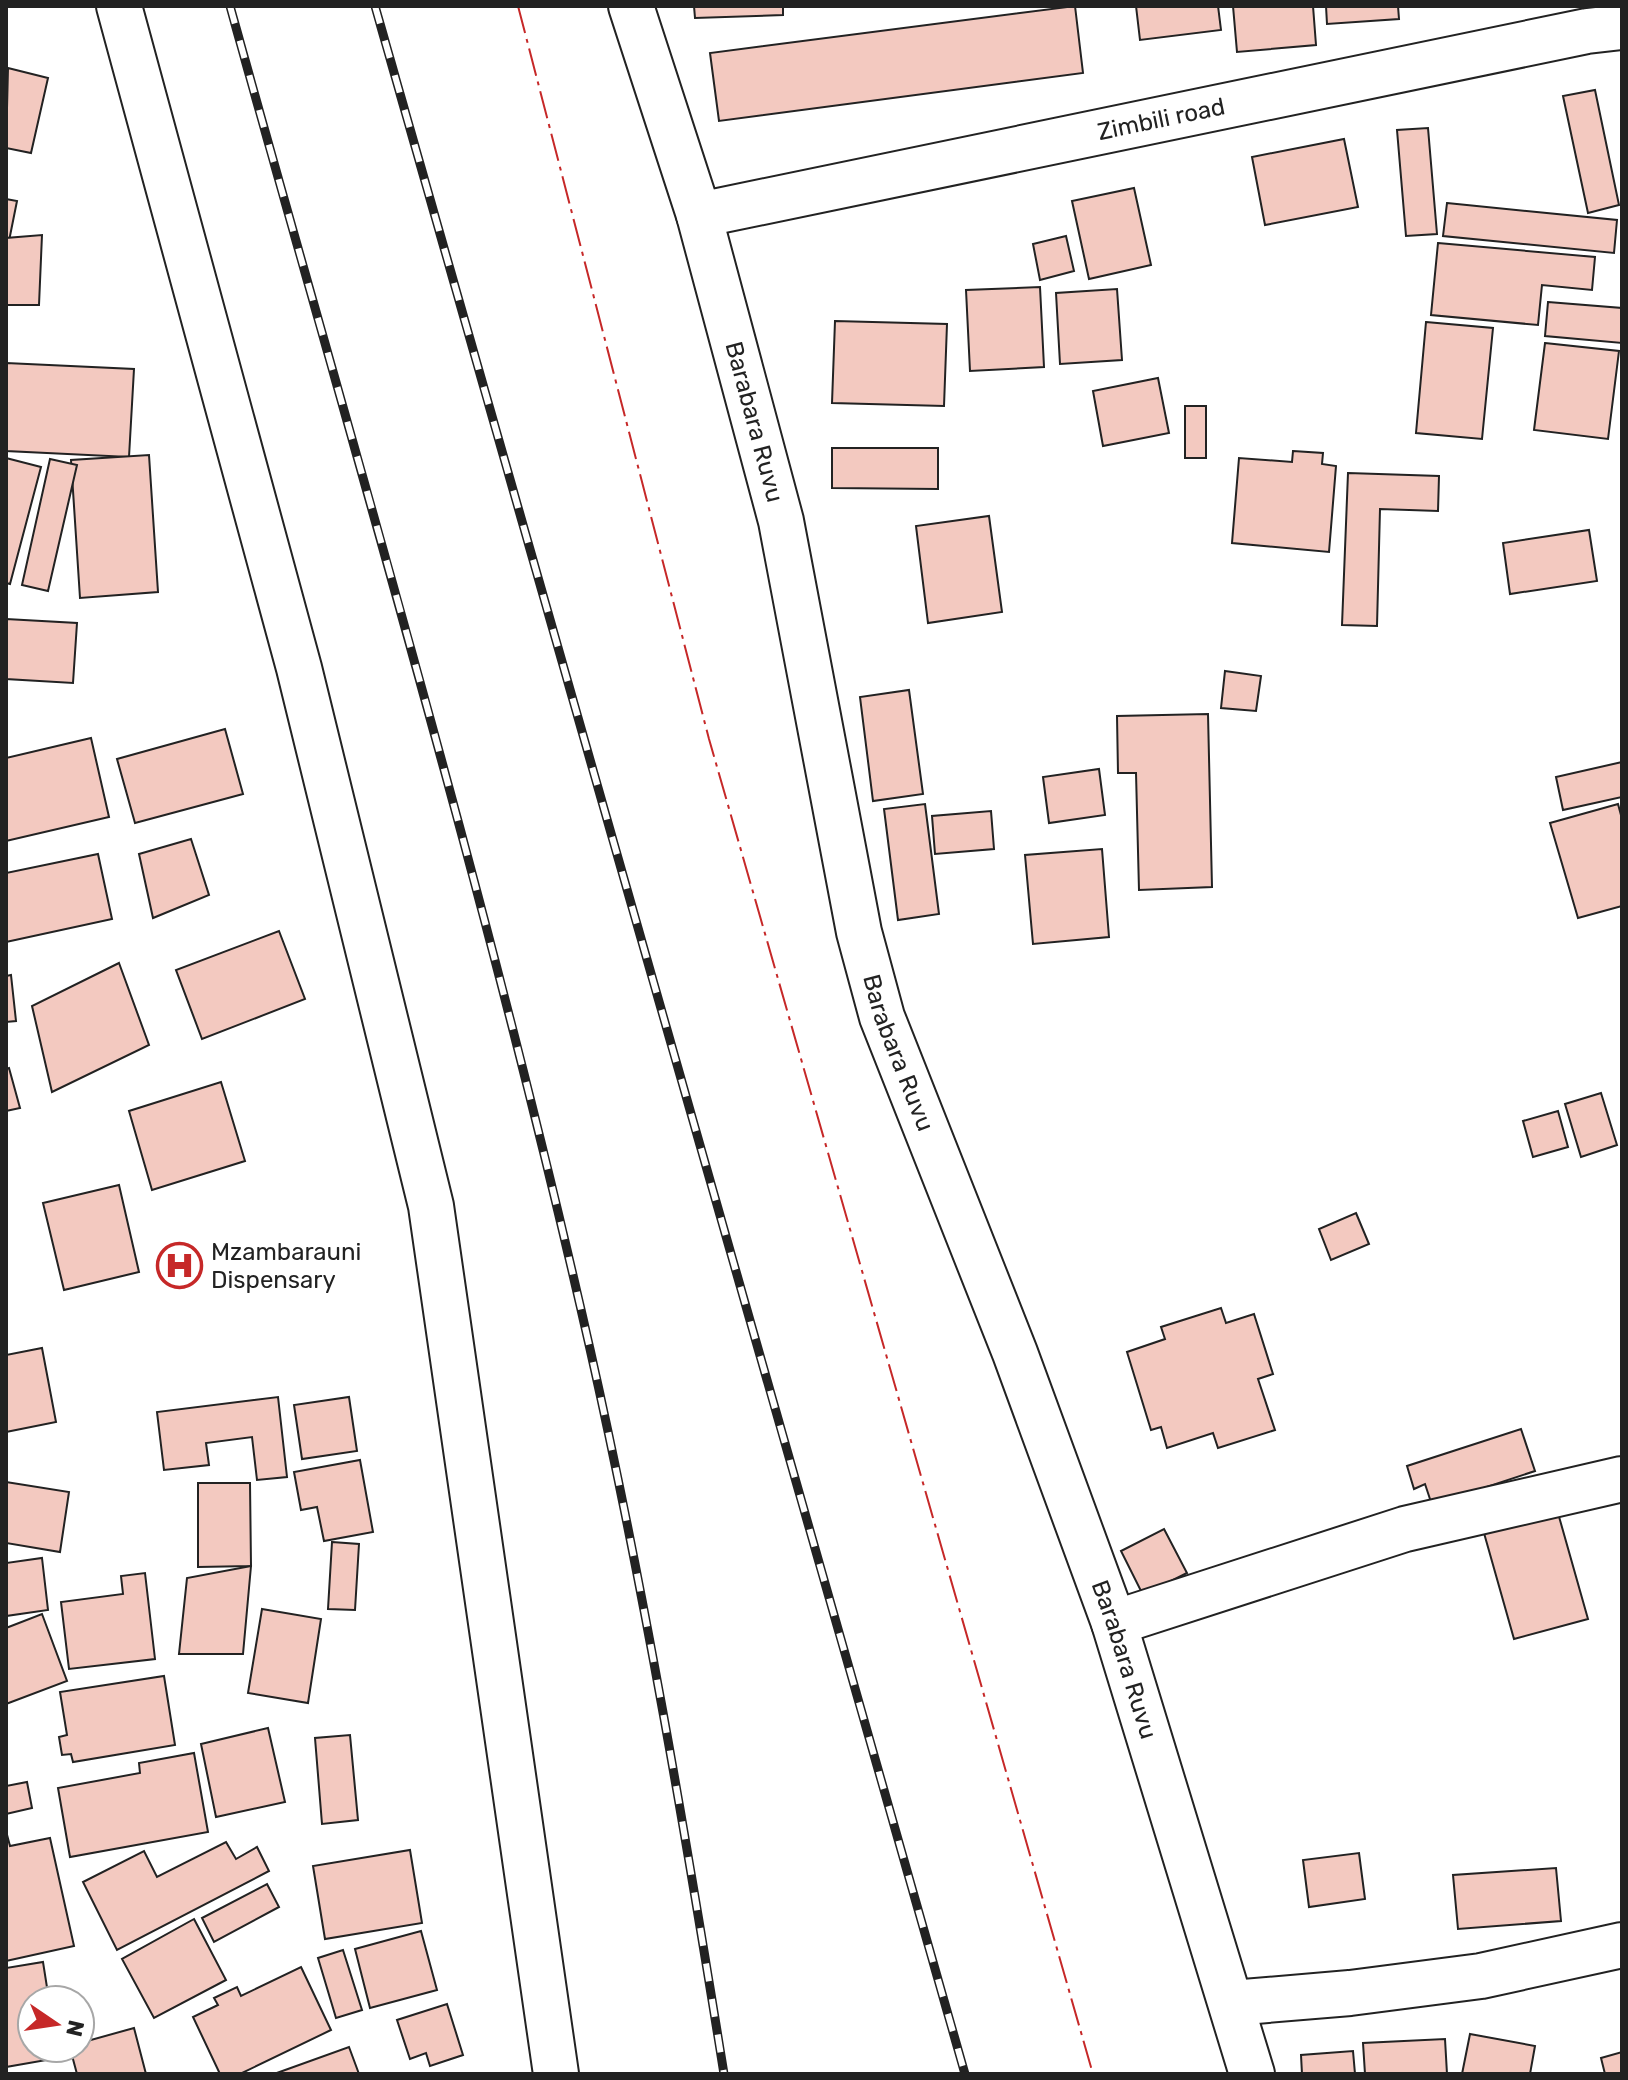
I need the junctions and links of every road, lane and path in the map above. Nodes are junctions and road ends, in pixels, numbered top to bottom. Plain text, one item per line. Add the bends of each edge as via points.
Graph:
1 (119, 6) edge
2 (631, 6) edge
3 (1596, 21) edge
4 (699, 215) junction
5 (1622, 1479) edge
6 (1114, 1623) junction
7 (1622, 1945) edge
8 (1232, 2003) junction
9 (556, 2074) edge
10 (1252, 2074) edge

1 - 9 street via 299,668 431,1206
2 - 4 street, Barabara Ruvu
3 - 4 street, Zimbili road
4 - 6 street, Barabara Ruvu via 781,521 859,932 882,1017 1015,1353
5 - 6 street via 1405,1529
6 - 8 street, Barabara Ruvu
7 - 8 street via 1481,1976
8 - 10 street, Barabara Ruvu

